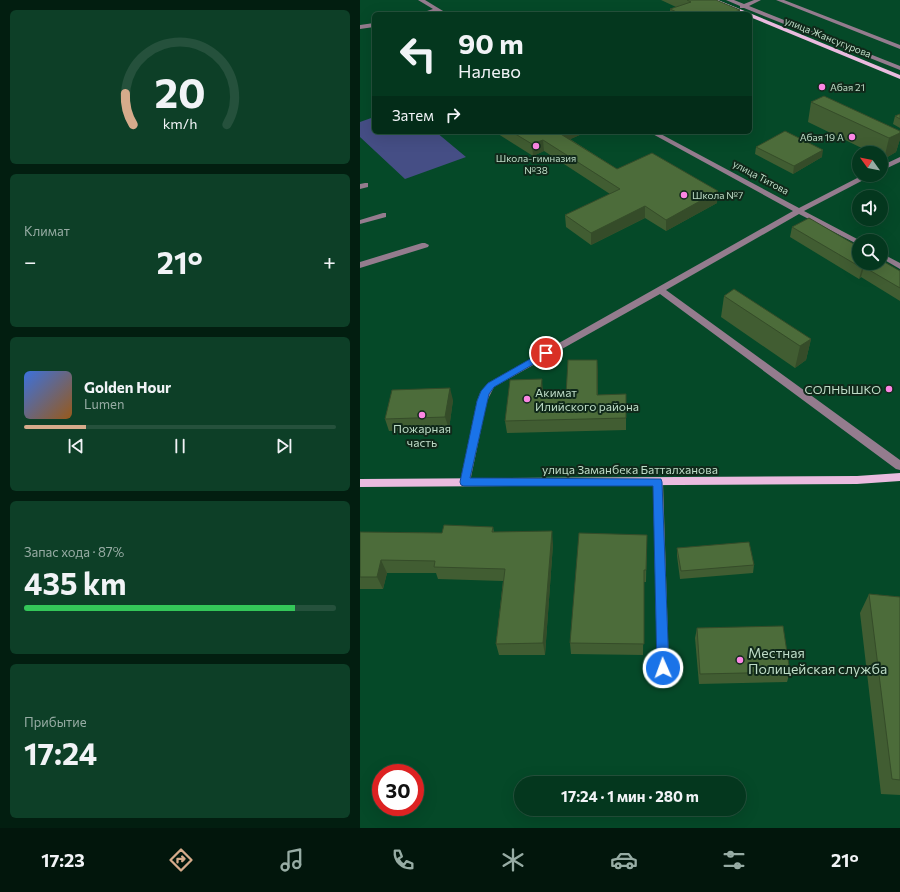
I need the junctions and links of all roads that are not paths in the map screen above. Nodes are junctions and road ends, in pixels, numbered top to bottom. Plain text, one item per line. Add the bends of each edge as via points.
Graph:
1 (421, 0) edge
2 (714, 0) edge
3 (729, 0) edge
4 (758, 0) edge
5 (779, 0) edge
6 (736, 9) junction
7 (438, 10) junction
8 (430, 12) edge
9 (442, 12) edge
10 (744, 12) edge
11 (752, 15) edge
12 (372, 25) edge
13 (360, 27) edge
14 (900, 47) edge
15 (900, 68) edge
16 (900, 77) edge
17 (656, 134) edge
18 (900, 159) edge
19 (888, 165) edge
20 (855, 182) edge
21 (800, 210) junction
22 (383, 215) dead end
23 (360, 222) edge
24 (852, 239) edge
25 (425, 245) dead end
26 (888, 259) edge
27 (360, 265) edge
28 (900, 266) edge
29 (660, 290) junction
30 (900, 466) edge
31 (900, 477) edge
32 (464, 482) junction
33 (658, 482) junction
34 (360, 483) edge
35 (663, 668) dead end

1 - 7 street
2 - 6 main road, улица Жансугурова
3 - 15 street
4 - 6 street
5 - 14 street
6 - 10 main road, улица Жансугурова
7 - 8 street
7 - 9 street
11 - 16 main road, улица Жансугурова
12 - 13 street
17 - 21 street, улица Титова
18 - 19 street
20 - 21 street
21 - 24 street, улица Титова
21 - 29 street
22 - 23 street
25 - 27 street
26 - 28 street
29 - 30 street
29 - 32 street via 491,385 482,401
31 - 33 main road, улица Заманбека Батталханова via 857,480
32 - 33 main road, улица Заманбека Батталханова
32 - 34 main road, улица Заманбека Батталханова
33 - 35 street

